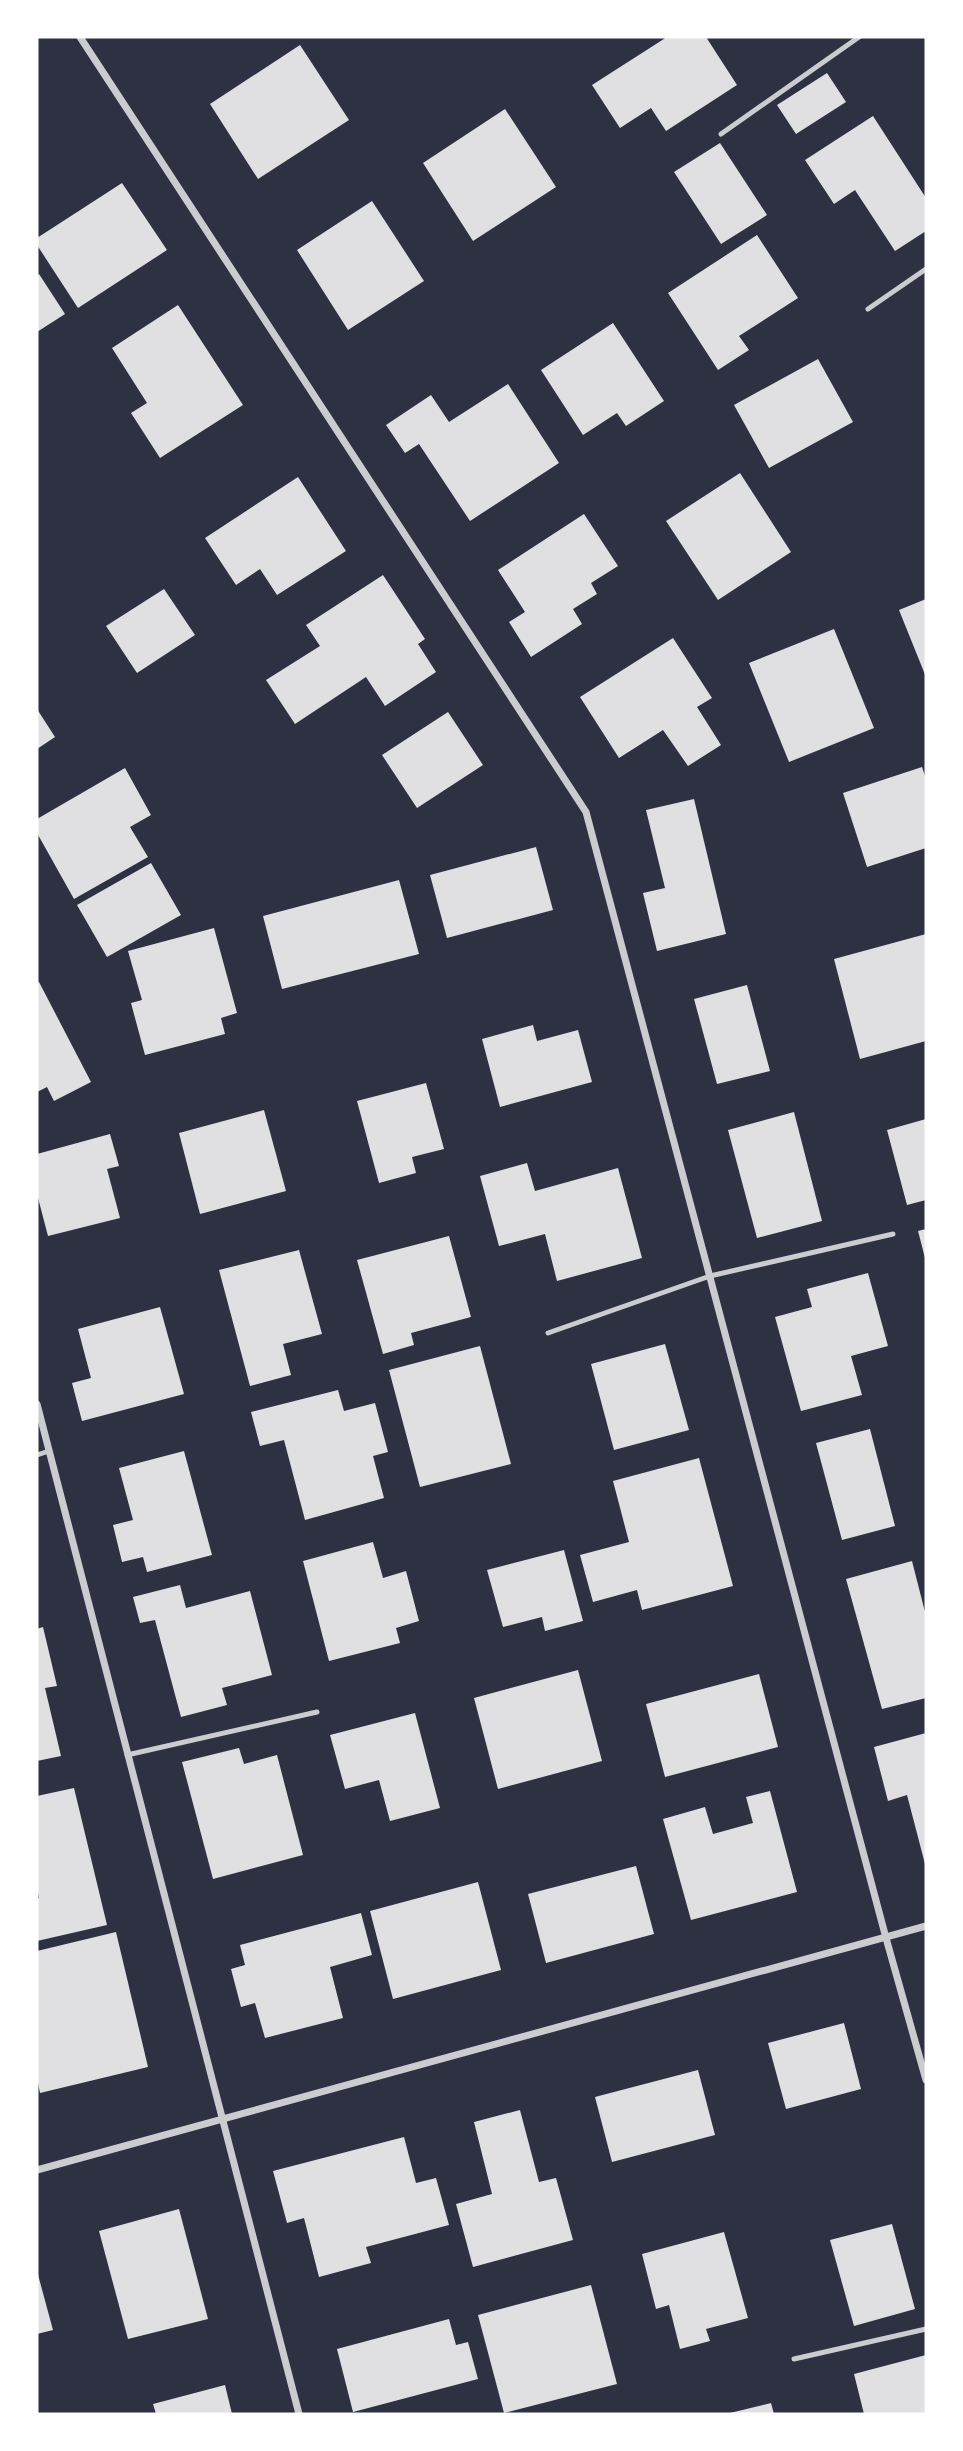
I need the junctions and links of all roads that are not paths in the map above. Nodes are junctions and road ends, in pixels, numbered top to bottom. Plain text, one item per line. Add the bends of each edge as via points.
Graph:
1 (80, 37) edge
2 (859, 37) edge
3 (721, 134) dead end
4 (926, 269) edge
5 (868, 309) dead end
6 (893, 1234) dead end
7 (710, 1276) junction
8 (548, 1333) dead end
9 (37, 1404) edge
10 (49, 1451) junction
11 (37, 1455) edge
12 (317, 1712) dead end
13 (127, 1755) junction
14 (926, 1926) edge
15 (886, 1938) junction
16 (926, 2080) edge
17 (221, 2121) junction
18 (37, 2170) edge
19 (926, 2329) edge
20 (794, 2359) dead end
21 (299, 2414) edge

1 - 7 street via 586,812
2 - 3 lane
4 - 5 lane
6 - 7 lane
7 - 8 lane
7 - 15 street
9 - 10 street
10 - 11 lane
10 - 13 street
12 - 13 lane
13 - 17 street
14 - 15 street
15 - 16 street
15 - 17 street
17 - 18 street
17 - 21 street
19 - 20 lane

